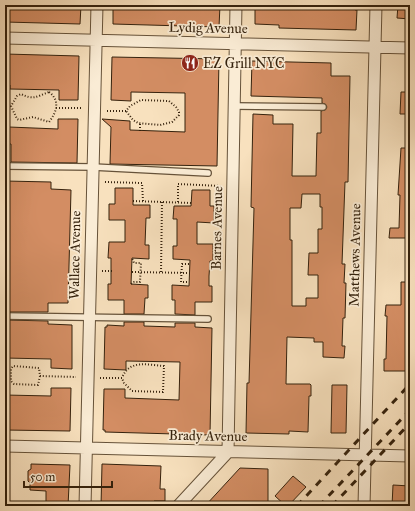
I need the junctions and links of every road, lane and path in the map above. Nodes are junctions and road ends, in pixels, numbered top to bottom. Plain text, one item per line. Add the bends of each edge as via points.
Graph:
1 (97, 5) edge
2 (236, 5) edge
3 (376, 5) edge
4 (5, 38) edge
5 (96, 40) junction
6 (236, 44) junction
7 (375, 47) junction
8 (410, 48) edge
9 (234, 106) junction
10 (323, 107) dead end
11 (56, 108) junction
12 (82, 108) dead end
13 (107, 111) dead end
14 (126, 111) junction
15 (140, 124) junction
16 (140, 131) dead end
17 (5, 166) edge
18 (93, 167) junction
19 (208, 173) dead end
20 (105, 182) dead end
21 (221, 186) dead end
22 (133, 201) dead end
23 (143, 201) junction
24 (162, 202) junction
25 (178, 202) junction
26 (191, 203) dead end
27 (132, 258) dead end
28 (190, 264) dead end
29 (132, 272) dead end
30 (140, 272) junction
31 (161, 272) junction
32 (181, 273) junction
33 (190, 273) dead end
34 (187, 282) dead end
35 (131, 284) dead end
36 (5, 316) edge
37 (89, 317) junction
38 (208, 319) dead end
39 (40, 376) junction
40 (76, 377) dead end
41 (100, 378) dead end
42 (122, 378) junction
43 (5, 446) edge
44 (86, 448) junction
45 (228, 452) junction
46 (365, 455) junction
47 (410, 456) edge
48 (86, 506) edge
49 (178, 506) edge
50 (364, 506) edge

1 - 5 street, Wallace Avenue
2 - 6 street, Barnes Avenue
3 - 7 street, Matthews Avenue
4 - 5 street, Lydig Avenue
5 - 6 street, Lydig Avenue
5 - 18 street, Wallace Avenue
6 - 7 street, Lydig Avenue
6 - 9 street, Barnes Avenue
7 - 8 street, Lydig Avenue
7 - 46 street, Matthews Avenue
9 - 10 lane
9 - 45 street, Barnes Avenue
11 - 11 path via 55,100 49,92 33,98 19,94 11,106 19,120 33,116 46,122 49,122
11 - 12 path
13 - 14 path
14 - 15 path
14 - 15 path via 141,99 169,101 181,112 168,124
15 - 16 path
17 - 18 lane
18 - 19 lane
18 - 37 street, Wallace Avenue
20 - 23 path via 142,183
21 - 25 path via 178,184
22 - 23 path
23 - 24 path
24 - 25 path
24 - 31 path
25 - 26 path
27 - 30 path via 134,263 141,263
28 - 32 path via 182,264
29 - 30 path
30 - 31 path
30 - 35 path via 140,282
31 - 32 path
32 - 33 path
32 - 34 path via 181,282
36 - 37 lane
37 - 38 lane
37 - 44 street, Wallace Avenue
39 - 39 path via 39,368 13,366 10,373 14,384 38,386
39 - 40 path
41 - 42 path
42 - 42 path via 135,364 164,366 163,392 132,391
43 - 44 street, Brady Avenue
44 - 45 street, Brady Avenue
44 - 48 street, Wallace Avenue
45 - 46 street, Brady Avenue
45 - 49 street
46 - 47 street, Brady Avenue
46 - 50 street, Matthews Avenue

